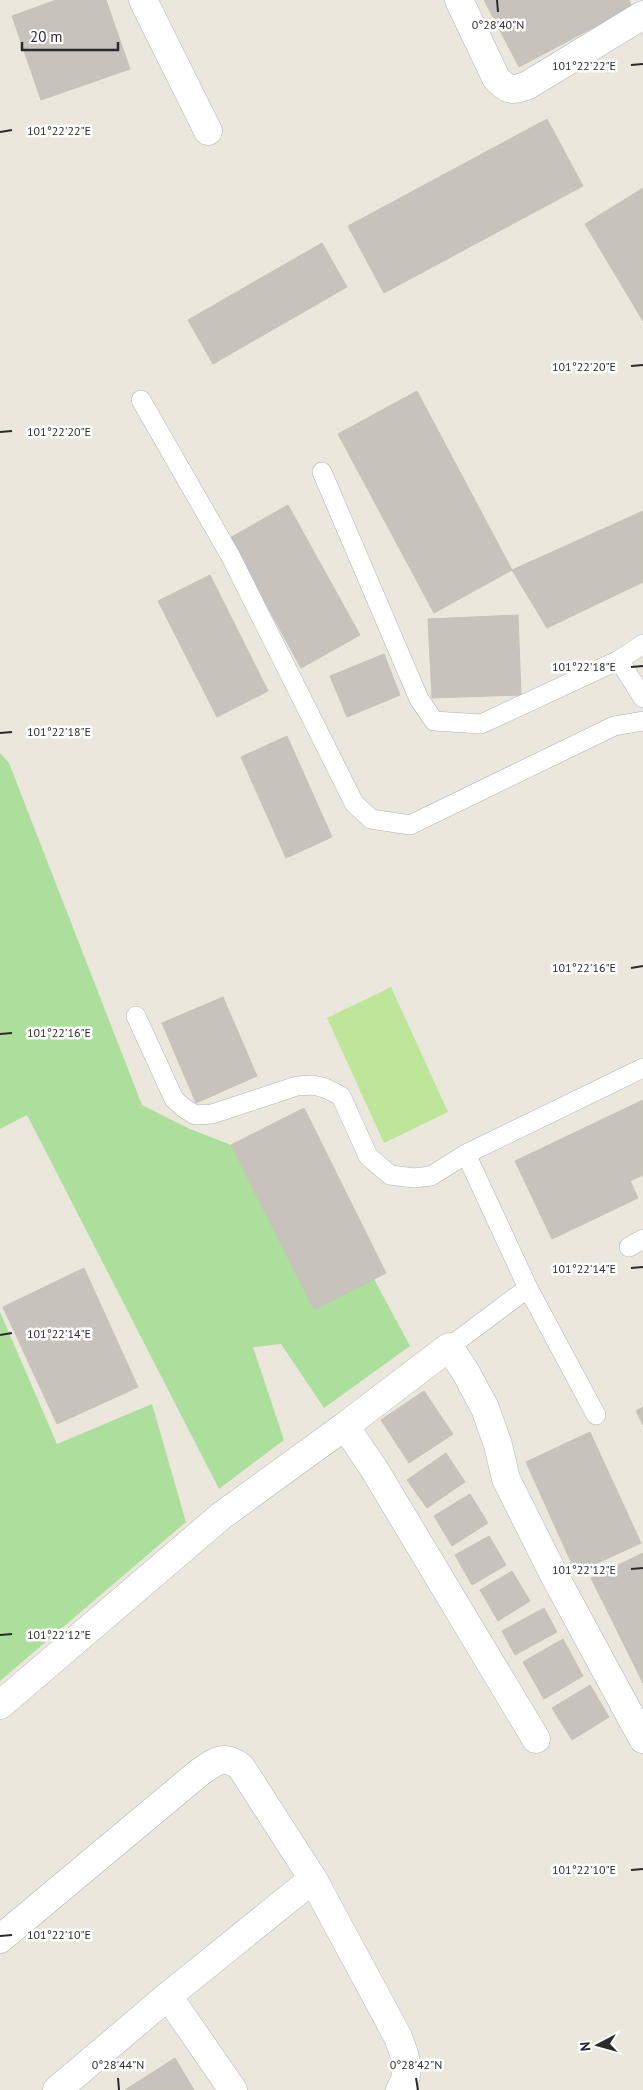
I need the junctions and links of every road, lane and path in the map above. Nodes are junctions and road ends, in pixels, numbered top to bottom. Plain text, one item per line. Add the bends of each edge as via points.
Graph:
1 (143, 0) edge
2 (459, 0) edge
3 (643, 15) edge
4 (208, 131) dead end
5 (141, 400) dead end
6 (322, 472) dead end
7 (643, 644) edge
8 (619, 660) junction
9 (643, 699) edge
10 (643, 721) edge
11 (614, 726) junction
12 (136, 1016) dead end
13 (643, 1068) edge
14 (466, 1154) junction
15 (528, 1288) junction
16 (449, 1347) junction
17 (596, 1415) dead end
18 (345, 1426) junction
19 (0, 1705) edge
20 (536, 1739) dead end
21 (643, 1739) edge
22 (313, 1879) junction
23 (0, 1939) edge
24 (168, 1996) junction
25 (62, 2088) edge
26 (232, 2090) edge
27 (400, 2090) edge

1 - 4 street
2 - 3 street via 496,78 506,88 516,90
5 - 11 lane via 231,557 354,803 371,818 410,825
6 - 8 lane via 419,699 434,721 481,724
7 - 8 lane
8 - 9 lane
9 - 11 lane
10 - 11 lane
12 - 14 lane via 174,1099 195,1115 212,1114 297,1086 313,1084 341,1096 368,1156 390,1176 431,1176
13 - 14 lane
14 - 15 lane
15 - 16 lane
15 - 17 lane
16 - 18 street
16 - 21 street via 485,1408 506,1479
18 - 19 street via 221,1516
18 - 20 street
22 - 23 street via 241,1767 226,1759 200,1772
22 - 24 street
22 - 27 street via 398,2036 408,2071
24 - 25 street
24 - 26 street

